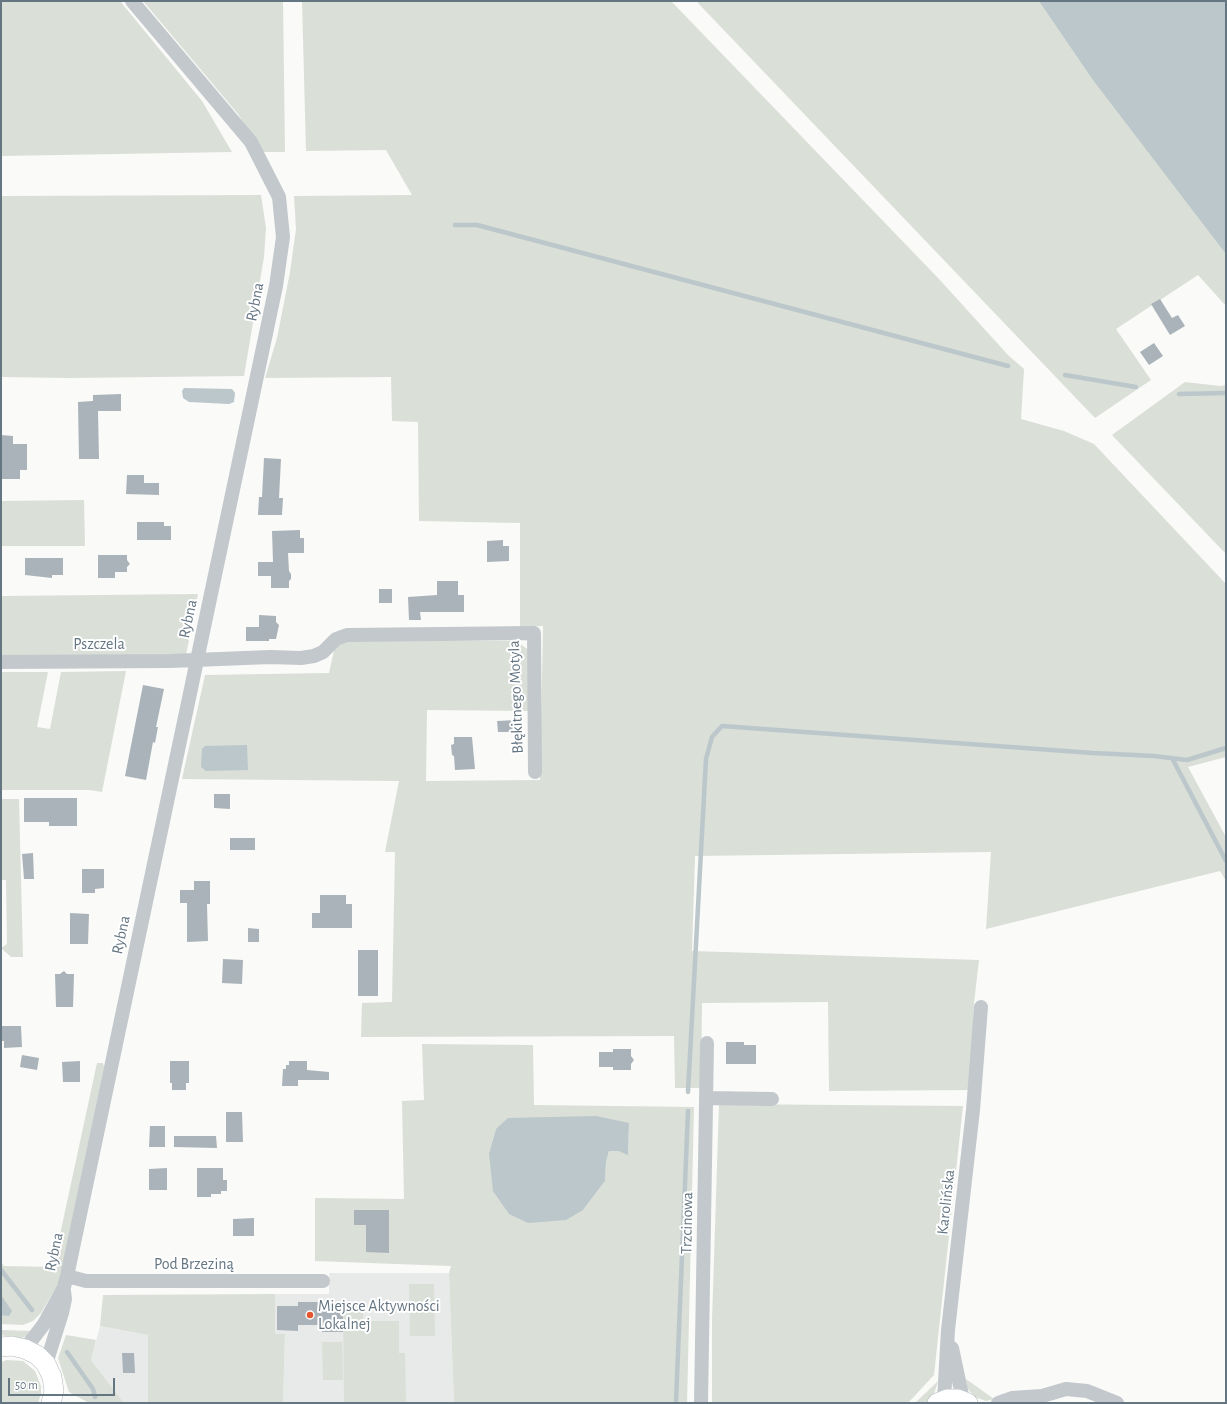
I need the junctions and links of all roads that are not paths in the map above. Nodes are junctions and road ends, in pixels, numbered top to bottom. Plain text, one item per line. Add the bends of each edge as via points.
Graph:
1 (132, 1) edge
2 (423, 634) joint
3 (197, 661) junction
4 (1, 662) edge
5 (535, 772) dead end
6 (981, 1007) dead end
7 (707, 1043) dead end
8 (706, 1098) junction
9 (772, 1099) dead end
10 (323, 1280) dead end
11 (65, 1282) junction
12 (948, 1330) junction
13 (1, 1347) edge
14 (25, 1349) junction
15 (46, 1364) junction
16 (1037, 1399) edge
17 (56, 1400) edge
18 (940, 1402) edge
19 (966, 1402) edge
20 (701, 1403) edge
21 (998, 1403) edge
22 (1117, 1403) edge

1 - 3 street, Rybna via 251,142 279,197 283,237 276,286
2 - 3 street, Pszczela via 347,635 336,639 323,652 301,658
2 - 5 street, Błękitnego Motyla via 534,633
3 - 4 street, Pszczela
3 - 11 street, Rybna
6 - 12 street, Karolińska via 974,1103
7 - 8 street, Trzcinowa
8 - 9 street
8 - 20 street, Trzcinowa
10 - 11 street, Pod Brzeziną
11 - 14 street, Rybna via 44,1324
11 - 15 street, Rybna via 62,1314
12 - 18 street, Karolińska
12 - 19 street
13 - 14 street
14 - 15 street
15 - 17 street via 52,1377
16 - 21 street via 1012,1398
16 - 22 street via 1066,1389 1087,1391
18 - 19 street via 958,1399

